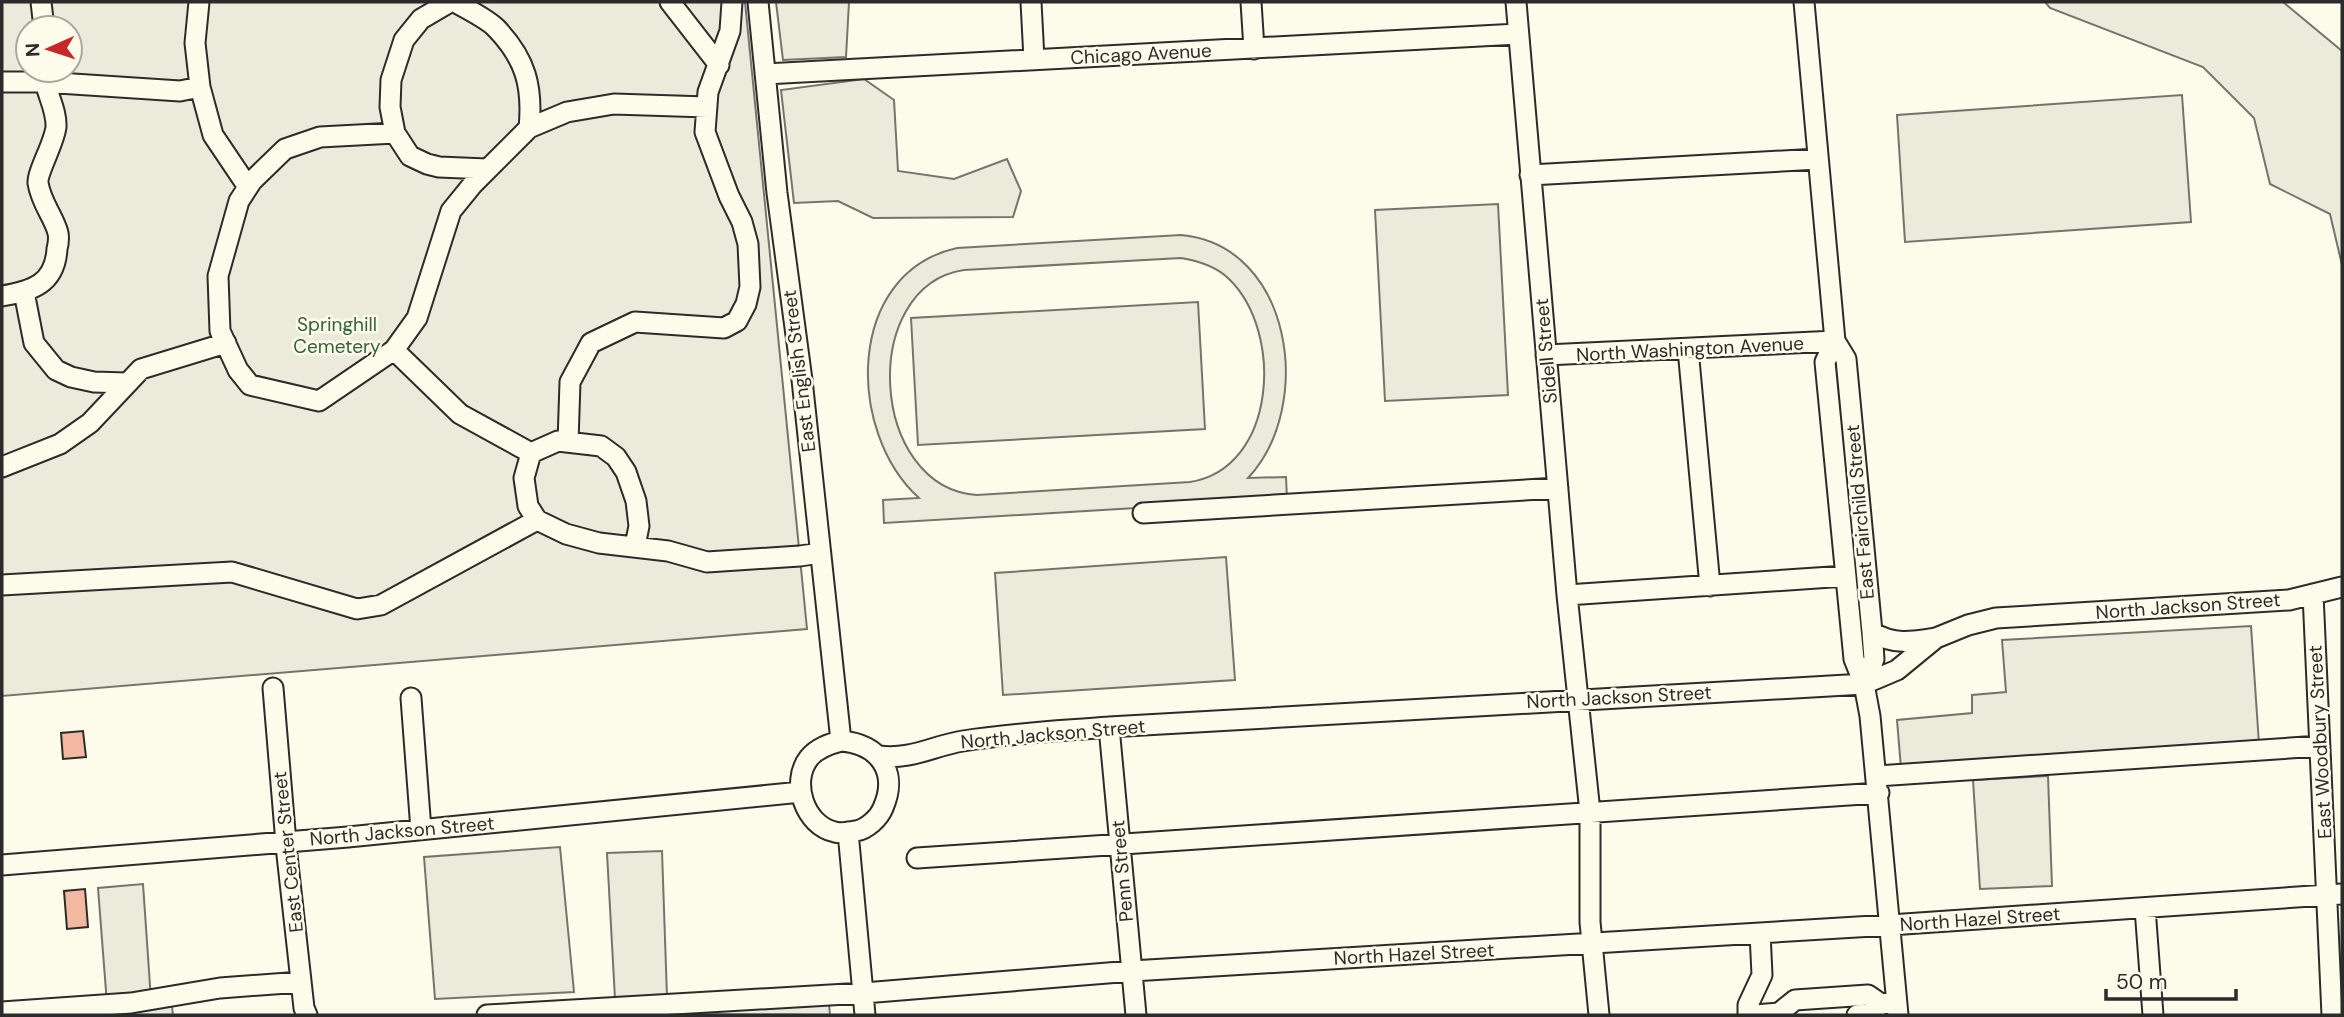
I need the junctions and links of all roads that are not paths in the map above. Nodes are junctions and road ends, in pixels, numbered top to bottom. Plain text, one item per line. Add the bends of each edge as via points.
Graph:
1 (199, 2) edge
2 (453, 2) edge
3 (670, 2) edge
4 (732, 2) edge
5 (758, 2) edge
6 (1031, 2) edge
7 (1251, 2) edge
8 (1516, 2) edge
9 (1804, 2) edge
10 (1518, 34) junction
11 (1254, 49) junction
12 (1034, 59) junction
13 (719, 65) junction
14 (765, 75) junction
15 (84, 80) edge
16 (47, 84) edge
17 (200, 87) junction
18 (707, 107) junction
19 (529, 128) junction
20 (395, 133) junction
21 (1818, 159) junction
22 (487, 169) junction
23 (1530, 175) junction
24 (248, 187) junction
25 (24, 292) junction
26 (2, 296) edge
27 (1835, 341) junction
28 (226, 343) junction
29 (394, 349) junction
30 (1688, 349) junction
31 (1546, 355) junction
32 (126, 383) junction
33 (568, 442) junction
34 (531, 453) junction
35 (2, 467) edge
36 (1558, 488) junction
37 (1143, 513) dead end
38 (537, 520) junction
39 (635, 547) junction
40 (820, 553) junction
41 (1846, 576) junction
42 (2, 585) edge
43 (1710, 586) junction
44 (2342, 587) edge
45 (2313, 594) junction
46 (1567, 595) junction
47 (1872, 632) junction
48 (1936, 638) junction
49 (1864, 684) junction
50 (273, 688) dead end
51 (411, 698) dead end
52 (1577, 699) junction
53 (1109, 727) junction
54 (842, 741) junction
55 (2320, 746) junction
56 (879, 756) junction
57 (1878, 785) junction
58 (801, 792) junction
59 (1590, 812) junction
60 (421, 830) junction
61 (848, 832) junction
62 (286, 841) junction
63 (1120, 845) junction
64 (917, 858) dead end
65 (2, 865) edge
66 (2334, 894) edge
67 (2145, 908) junction
68 (1890, 925) junction
69 (1759, 933) junction
70 (1592, 943) junction
71 (1132, 971) junction
72 (301, 982) junction
73 (864, 993) junction
74 (1892, 1007) edge
75 (2, 1012) edge
76 (1782, 1014) edge
77 (307, 1015) edge
78 (487, 1015) edge
79 (865, 1015) edge
80 (1136, 1015) edge
81 (1599, 1015) edge
82 (1748, 1015) edge
83 (1755, 1015) edge
84 (1857, 1015) edge
85 (2153, 1015) edge
86 (2332, 1015) edge

1 - 17 street via 195,43
2 - 19 street via 495,27 513,50 530,88
2 - 20 street via 421,19 404,40 391,80
3 - 13 street
4 - 13 street via 730,31
5 - 14 street, East English Street
6 - 12 street
7 - 11 street
8 - 10 street, Sidell Street
9 - 21 street, East Fairchild Street
10 - 11 street, Chicago Avenue
10 - 23 street, Sidell Street
11 - 12 street, Chicago Avenue
12 - 14 street, Chicago Avenue
13 - 18 street
14 - 40 street, East English Street
15 - 17 street via 180,91
16 - 25 street via 56,126 37,180 59,234 57,259 46,281
17 - 24 street via 213,135
18 - 19 street via 614,104 567,112
18 - 33 street via 705,132 748,244 746,304 737,321 724,328 635,322 591,343 570,382
19 - 22 street
20 - 22 street via 410,156 427,164
20 - 24 street via 320,137 285,149
21 - 23 street
21 - 27 street, East Fairchild Street
22 - 29 street via 451,211 417,318
23 - 31 street, Sidell Street
24 - 28 street via 239,201 218,276 220,331
25 - 26 street
25 - 32 street via 34,343 56,370 94,382
27 - 30 street, North Washington Avenue
27 - 41 street, East Fairchild Street via 1825,362
27 - 47 street, East Fairchild Street via 1846,359
28 - 29 street via 250,385 319,401
28 - 32 street via 141,369
29 - 34 street via 460,414
30 - 31 street, North Washington Avenue
30 - 43 street
31 - 36 street, Sidell Street
32 - 35 street via 90,423 60,444
33 - 34 street via 558,441
33 - 39 street via 601,446 626,472 636,501 639,526
34 - 38 street via 524,478 528,506
36 - 37 street
36 - 46 street, Sidell Street
38 - 39 street via 599,543
38 - 42 street via 381,605 357,609 232,572
39 - 40 street via 707,562
40 - 54 street, East English Street
41 - 43 street
41 - 49 street, East Fairchild Street via 1854,659
43 - 46 street
44 - 45 street, North Jackson Street
45 - 48 street, North Jackson Street via 2289,600 1996,618
45 - 55 street, East Woodbury Street
46 - 52 street, Sidell Street
47 - 48 street via 1903,643
47 - 49 street, East Fairchild Street via 1874,659
48 - 49 street, North Jackson Street via 1897,670
49 - 52 street, North Jackson Street
49 - 57 street, East Fairchild Street
50 - 62 street, East Center Street
51 - 60 street
52 - 53 street, North Jackson Street
52 - 59 street, Sidell Street
53 - 56 street, North Jackson Street via 960,741 913,756
53 - 63 street, Penn Street
54 - 56 street
54 - 58 street via 820,748 808,759
55 - 57 street
55 - 66 street, East Woodbury Street
56 - 61 street via 889,780 882,811 862,830
57 - 59 street
57 - 68 street, East Fairchild Street
58 - 60 street, North Jackson Street
58 - 61 street via 818,824 834,832
59 - 63 street
59 - 70 street, Sidell Street
60 - 62 street, North Jackson Street
61 - 73 street
62 - 65 street, North Jackson Street
62 - 72 street, East Center Street
63 - 64 street
63 - 71 street, Penn Street
66 - 67 street, North Hazel Street
66 - 86 street, East Woodbury Street
67 - 68 street, North Hazel Street
67 - 85 street
68 - 69 street, North Hazel Street
68 - 74 street, East Fairchild Street
69 - 70 street, North Hazel Street
69 - 82 street via 1762,975
70 - 71 street, North Hazel Street
70 - 81 street, Sidell Street
71 - 73 street, North Hazel Street
71 - 80 street, Penn Street
72 - 75 street via 220,988 131,1003
72 - 77 street, East Center Street
73 - 78 street, North Hazel Street
73 - 79 street
74 - 76 street via 1868,995 1795,1000
74 - 84 street
76 - 83 street

